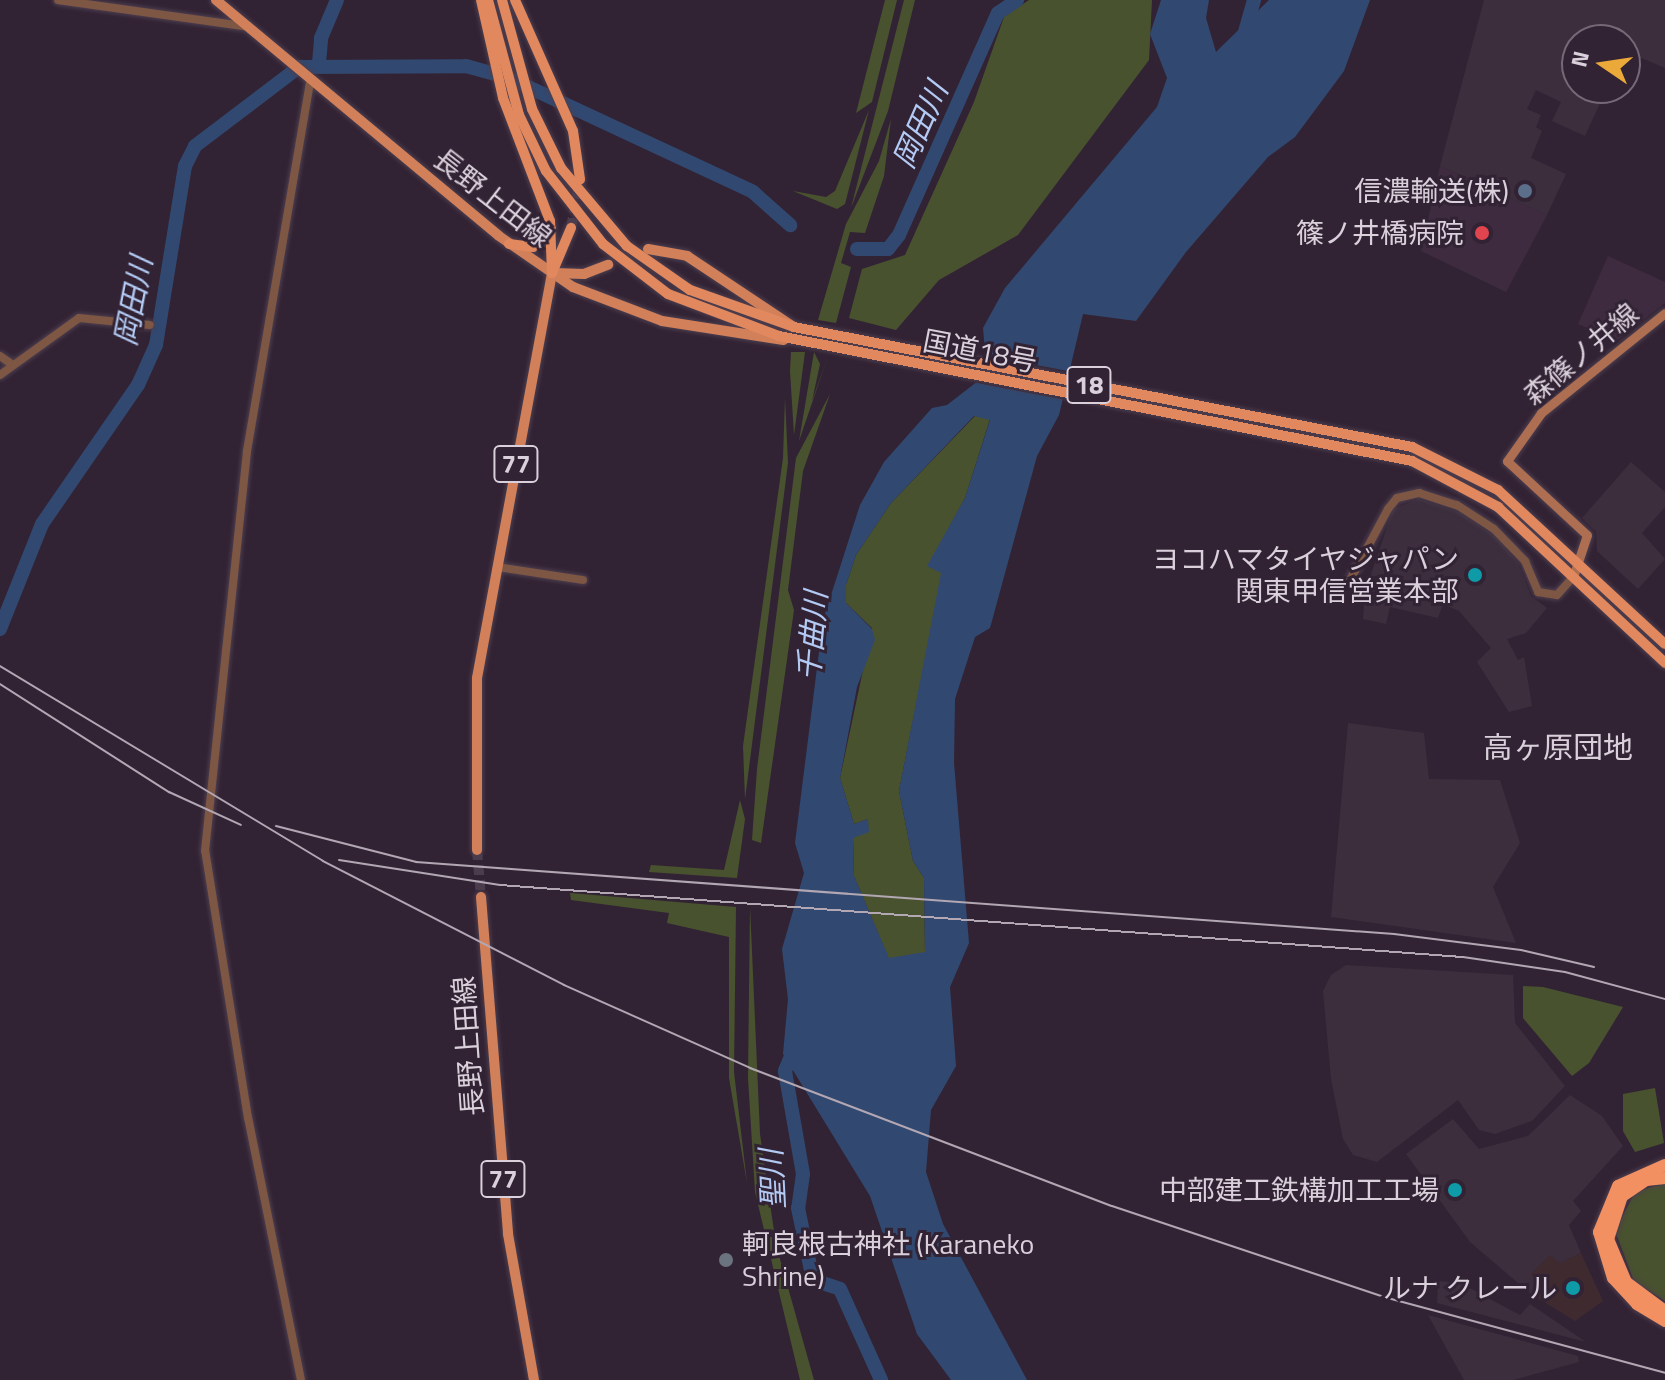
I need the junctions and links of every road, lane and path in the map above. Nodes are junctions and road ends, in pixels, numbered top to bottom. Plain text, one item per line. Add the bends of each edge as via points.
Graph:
1 (58, 0) edge
2 (216, 0) edge
3 (481, 0) edge
4 (488, 0) edge
5 (502, 0) edge
6 (515, 0) edge
7 (244, 26) junction
8 (497, 58) junction
9 (310, 81) junction
10 (580, 179) tunnel mouth
11 (551, 228) junction
12 (571, 228) tunnel mouth
13 (509, 244) junction
14 (648, 249) dead end
15 (608, 265) dead end
16 (552, 273) junction
17 (1665, 313) edge
18 (150, 325) dead end
19 (794, 327) junction
20 (816, 337) junction
21 (802, 341) junction
22 (0, 356) edge
23 (10, 363) junction
24 (0, 375) edge
25 (1361, 442) junction
26 (1580, 562) junction
27 (497, 567) junction
28 (1573, 577) junction
29 (583, 580) dead end
30 (1349, 582) dead end
31 (1632, 612) junction
32 (1665, 635) edge
33 (1665, 644) edge
34 (1665, 663) edge
35 (477, 850) tunnel mouth
36 (481, 897) tunnel mouth
37 (1665, 1165) edge
38 (1665, 1178) edge
39 (1665, 1311) edge
40 (1665, 1321) edge
41 (301, 1380) edge
42 (534, 1380) edge

1 - 7 street
2 - 7 main road, 長野上田線
3 - 8 highway
4 - 8 highway, 国道18号 / 18
5 - 19 highway, 国道18号 / 18 via 532,109 580,195 640,257 717,304
6 - 10 highway via 570,124
7 - 9 main road, 長野上田線
8 - 11 highway via 503,98
8 - 21 highway, 国道18号 / 18 via 560,194 618,258 697,309
9 - 13 main road, 長野上田線
9 - 41 street via 247,451 205,851 248,1118
11 - 13 highway via 533,247
11 - 16 highway
12 - 16 highway
13 - 16 main road, 長野上田線
14 - 19 main road via 687,256
15 - 16 main road via 584,274
16 - 21 main road via 588,294 662,321
16 - 27 main road, 長野上田線 / 77
17 - 26 main road, 森篠ノ井線 via 1541,413 1507,461 1587,535
18 - 23 street via 79,318
19 - 20 highway, 国道18号 / 18
20 - 21 highway, 国道18号 / 18
20 - 25 highway, 国道18号 / 18
22 - 23 street
23 - 24 street
25 - 26 highway, 国道18号 / 18 via 1466,469
25 - 28 highway, 国道18号 / 18 via 1464,484 1498,507
26 - 28 main road, 森篠ノ井線
26 - 31 highway, 国道18号 / 18
27 - 29 street
27 - 35 main road, 長野上田線 / 77 via 475,694
28 - 30 street via 1557,595 1538,592 1525,561 1494,529 1457,505 1419,493 1397,498 1388,509
28 - 34 highway, 国道18号 / 18
31 - 32 highway
31 - 33 highway, 国道18号 / 18
36 - 42 main road, 長野上田線 / 77 via 508,1234
37 - 40 highway via 1618,1186 1599,1232 1613,1278 1637,1304
38 - 39 highway via 1637,1184 1622,1196 1608,1239 1626,1282

